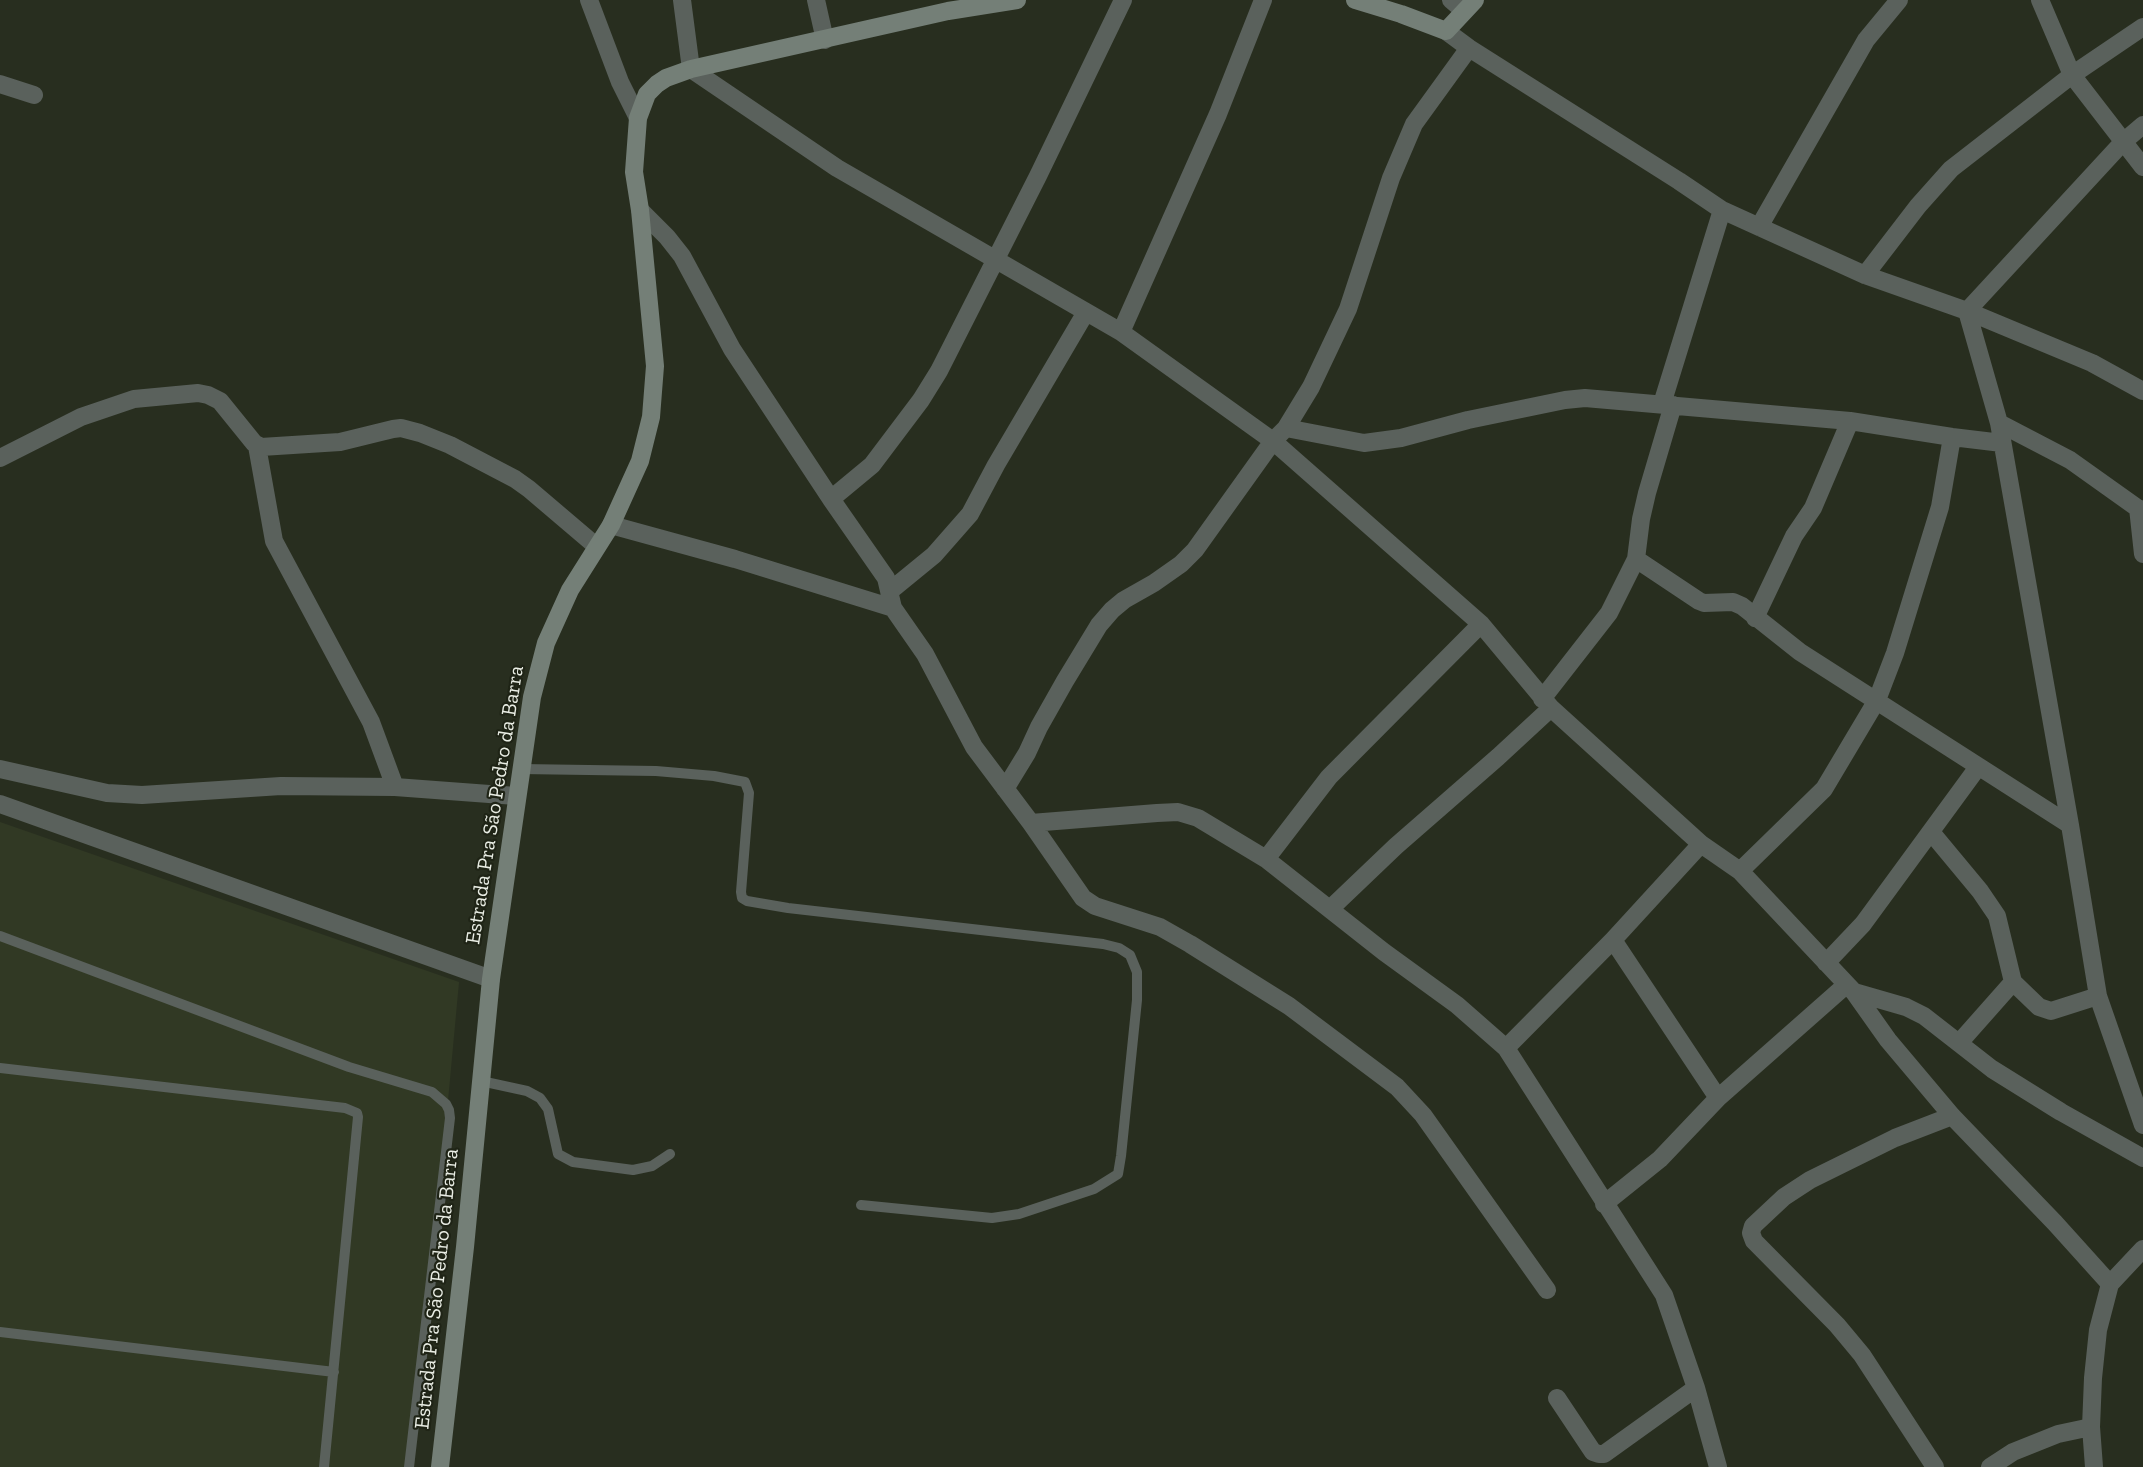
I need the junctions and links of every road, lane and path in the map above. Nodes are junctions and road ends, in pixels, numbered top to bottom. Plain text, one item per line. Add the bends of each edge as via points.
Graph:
1 (589, 0) edge
2 (681, 0) edge
3 (816, 0) edge
4 (1017, 0) edge
5 (1123, 0) edge
6 (1263, 0) edge
7 (1355, 0) edge
8 (1899, 0) edge
9 (2040, 0) edge
10 (1463, 4) edge
11 (946, 6) edge
12 (2143, 27) edge
13 (1446, 31) junction
14 (825, 40) junction
15 (1469, 48) junction
16 (692, 69) junction
17 (2072, 75) junction
18 (0, 84) edge
19 (34, 95) dead end
20 (638, 118) junction
21 (2143, 125) edge
22 (2122, 142) junction
23 (2143, 167) edge
24 (640, 210) junction
25 (1722, 210) junction
26 (1759, 227) junction
27 (996, 259) junction
28 (1865, 275) junction
29 (1967, 311) junction
30 (1086, 312) junction
31 (1121, 332) junction
32 (2143, 391) edge
33 (1667, 405) junction
34 (1850, 421) junction
35 (1999, 423) junction
36 (1280, 434) junction
37 (1952, 437) junction
38 (2002, 442) junction
39 (257, 446) junction
40 (0, 458) edge
41 (831, 499) junction
42 (2141, 510) edge
43 (611, 525) junction
44 (596, 546) junction
45 (2143, 554) edge
46 (1636, 560) junction
47 (892, 600) junction
48 (1755, 618) junction
49 (1481, 624) junction
50 (1877, 700) junction
51 (1547, 704) junction
52 (1978, 767) junction
53 (0, 769) edge
54 (521, 769) junction
55 (395, 787) junction
56 (1005, 789) junction
57 (516, 796) junction
58 (0, 804) edge
59 (1031, 823) junction
60 (2070, 825) junction
61 (1931, 832) junction
62 (1701, 844) junction
63 (1266, 859) junction
64 (1740, 871) junction
65 (1330, 909) junction
66 (0, 936) edge
67 (1612, 940) junction
68 (1826, 963) junction
69 (491, 979) junction
70 (2013, 982) junction
71 (1850, 988) junction
72 (2098, 996) junction
73 (1959, 1043) junction
74 (1506, 1048) junction
75 (0, 1068) edge
76 (482, 1081) junction
77 (1718, 1098) junction
78 (1952, 1116) junction
79 (2143, 1125) edge
80 (670, 1154) dead end
81 (2143, 1158) edge
82 (1604, 1204) junction
83 (861, 1205) dead end
84 (2143, 1249) edge
85 (2110, 1284) junction
86 (1546, 1290) dead end
87 (0, 1332) edge
88 (334, 1372) junction
89 (1696, 1388) junction
90 (1557, 1398) dead end
91 (2091, 1427) junction
92 (324, 1467) edge
93 (409, 1467) edge
94 (441, 1467) edge
95 (1718, 1467) edge
96 (1935, 1467) edge
97 (1990, 1467) edge
98 (2094, 1467) edge

1 - 20 street
2 - 16 street
3 - 14 street
4 - 11 street, Estrada Pra São Pedro da Barra
5 - 27 street
6 - 31 street via 1218,114
7 - 13 street
8 - 26 street via 1866,40
9 - 17 street
10 - 13 street
11 - 14 street, Estrada Pra São Pedro da Barra
12 - 17 street
13 - 15 street
14 - 16 street, Estrada Pra São Pedro da Barra
15 - 25 street
15 - 36 street via 1414,124 1391,178 1348,309 1311,387
16 - 20 street, Estrada Pra São Pedro da Barra via 657,84 647,94
16 - 27 street via 837,168
17 - 22 street
17 - 28 street via 1951,169
18 - 19 street
20 - 24 street, Estrada Pra São Pedro da Barra via 634,172
21 - 22 street
22 - 23 street
22 - 29 street
24 - 41 street via 682,256 732,349
24 - 43 street, Estrada Pra São Pedro da Barra via 654,391 640,461
25 - 26 street
25 - 33 street
26 - 28 street
27 - 30 street
27 - 41 street via 921,400 872,465
28 - 29 street
29 - 32 street via 2092,363
29 - 35 street
30 - 31 street
30 - 47 street via 970,514
31 - 36 street
33 - 34 street
33 - 36 street via 1565,400 1364,443
33 - 46 street
34 - 37 street
34 - 48 street via 1813,508 1794,536
35 - 38 street
35 - 42 street via 2070,460
36 - 49 street
36 - 56 street via 1195,550 1181,564 1124,600 1099,625
37 - 38 street
37 - 50 street via 1941,507
38 - 60 street
39 - 40 street via 215,398 198,393 134,399 81,417
39 - 44 street via 340,442 407,429 450,445 514,479
39 - 55 street via 274,541 371,722
41 - 47 street via 881,570
42 - 45 street
43 - 44 street, Estrada Pra São Pedro da Barra
43 - 47 street
44 - 54 street, Estrada Pra São Pedro da Barra via 570,590 546,644 532,697
46 - 48 street via 1699,601 1733,602
46 - 51 street via 1609,613
47 - 56 street via 974,747
48 - 50 street via 1800,652
49 - 51 street
49 - 63 street via 1329,777
50 - 52 street
50 - 64 street via 1824,789
51 - 62 street
51 - 65 street via 1498,757
52 - 60 street
52 - 61 street
53 - 55 street via 77,788 142,795 281,786
54 - 57 street, Estrada Pra São Pedro da Barra
54 - 83 lane via 656,771 745,782 749,793 741,892 747,901 1103,944 1130,955 1137,972 1137,1000 1118,1174 1094,1189 1001,1217
55 - 57 street
56 - 59 street
57 - 69 street, Estrada Pra São Pedro da Barra
58 - 69 street
59 - 63 street via 1178,813 1198,818
59 - 86 street via 1083,898 1095,906 1160,927 1190,944 1289,1006 1397,1087 1423,1115
60 - 72 street
61 - 68 street via 1863,924
61 - 70 street via 1997,916
62 - 64 street
62 - 67 street
63 - 65 street
64 - 68 street
65 - 74 street
66 - 93 lane via 349,1067 432,1092 446,1104 450,1118
67 - 74 street
67 - 77 street
68 - 71 street
69 - 76 street, Estrada Pra São Pedro da Barra
70 - 72 street via 2039,1007 2051,1011
70 - 73 street
71 - 73 street via 1915,1011
71 - 77 street
71 - 78 street
72 - 79 street
73 - 81 street via 2051,1106
74 - 82 street
75 - 88 lane via 345,1108 357,1113
76 - 80 lane via 527,1091 540,1098 548,1109 558,1154 573,1162 633,1170 652,1166
76 - 94 street, Estrada Pra São Pedro da Barra
77 - 82 street via 1660,1159
78 - 85 street
78 - 96 street via 1895,1138 1810,1180 1784,1197 1753,1226 1751,1233 1754,1241 1862,1355
82 - 89 street via 1664,1295
84 - 85 street
85 - 91 street via 2098,1330
87 - 88 lane
88 - 92 lane
89 - 90 street via 1604,1454 1593,1452
89 - 95 street
91 - 97 street via 2058,1434 2013,1452
91 - 98 street

